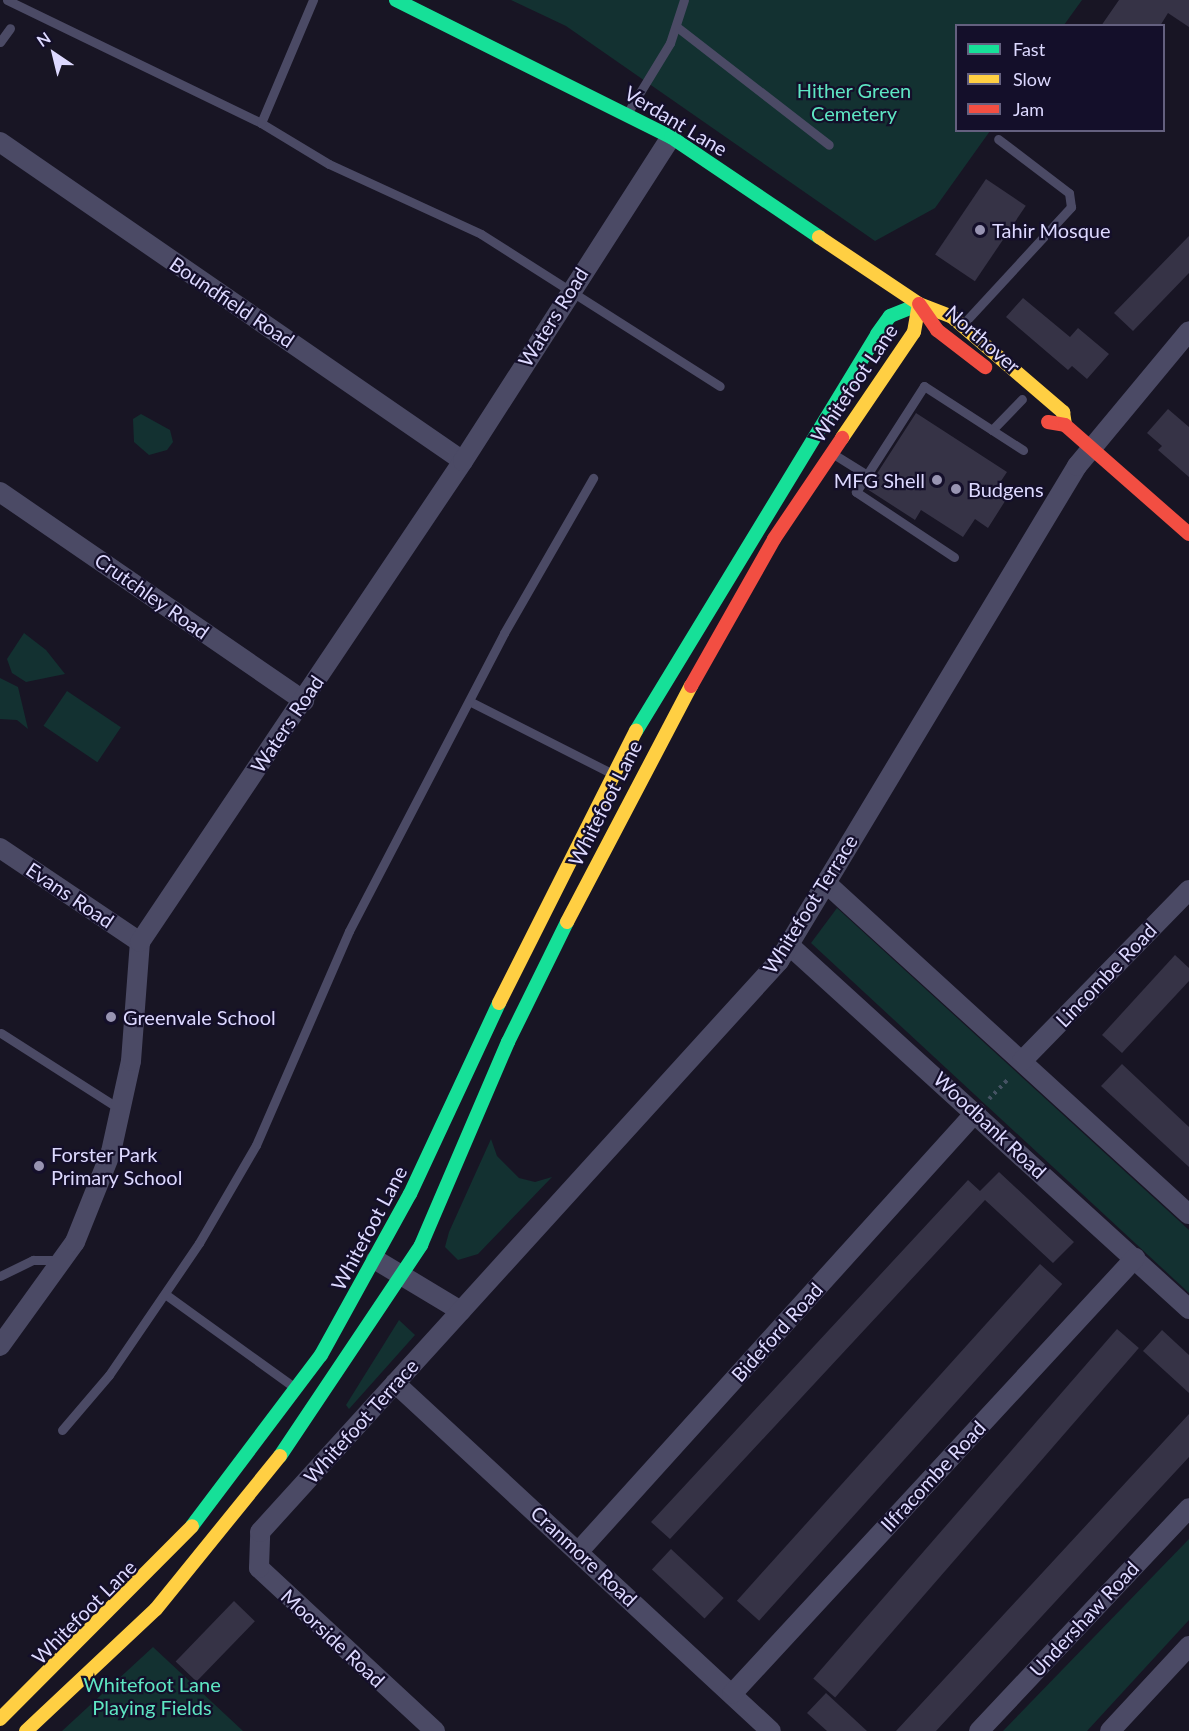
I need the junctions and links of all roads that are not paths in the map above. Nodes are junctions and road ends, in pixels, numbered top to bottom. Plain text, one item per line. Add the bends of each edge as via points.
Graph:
1 (7, 0) edge
2 (313, 0) edge
3 (396, 0) edge
4 (684, 0) edge
5 (677, 27) junction
6 (10, 28) dead end
7 (0, 42) edge
8 (627, 114) junction
9 (261, 123) junction
10 (671, 137) junction
11 (998, 139) dead end
12 (0, 142) edge
13 (829, 145) dead end
14 (570, 291) junction
15 (919, 304) junction
16 (963, 325) junction
17 (1189, 331) edge
18 (995, 376) dead end
19 (720, 386) dead end
20 (1017, 395) joint
21 (1065, 425) junction
22 (992, 430) junction
23 (1091, 447) junction
24 (1023, 450) dead end
25 (830, 452) junction
26 (463, 461) junction
27 (867, 475) junction
28 (593, 478) dead end
29 (0, 492) edge
30 (1189, 534) edge
31 (954, 557) dead end
32 (304, 701) junction
33 (471, 702) junction
34 (612, 774) junction
35 (635, 785) junction
36 (0, 848) edge
37 (826, 883) junction
38 (1189, 890) edge
39 (140, 942) junction
40 (789, 945) junction
41 (1, 1033) edge
42 (1023, 1062) junction
43 (121, 1110) junction
44 (976, 1112) junction
45 (1189, 1214) edge
46 (1135, 1258) junction
47 (62, 1260) junction
48 (376, 1260) junction
49 (403, 1274) junction
50 (0, 1276) edge
51 (165, 1294) junction
52 (1189, 1309) edge
53 (461, 1311) junction
54 (0, 1346) edge
55 (395, 1383) junction
56 (297, 1389) junction
57 (62, 1430) dead end
58 (1189, 1508) edge
59 (260, 1532) joint
60 (177, 1544) junction
61 (579, 1551) junction
62 (198, 1562) junction
63 (1189, 1646) edge
64 (732, 1694) junction
65 (0, 1719) edge
66 (26, 1731) edge
67 (435, 1731) edge
68 (771, 1731) edge
69 (979, 1731) edge
70 (1110, 1731) edge

1 - 9 lane
2 - 9 lane
3 - 8 street, Verdant Lane
4 - 5 lane
5 - 8 lane
5 - 13 lane
6 - 7 lane
8 - 10 street, Verdant Lane
9 - 14 lane via 329,164 481,234
10 - 14 street, Waters Road
10 - 15 street, Verdant Lane
11 - 16 lane via 1069,193 1071,207
12 - 26 street, Boundfield Road
14 - 19 lane
14 - 26 street, Waters Road
15 - 16 street, Northover
15 - 18 street, Northover via 937,330
15 - 25 street, Whitefoot Lane via 914,332
15 - 34 street, Whitefoot Lane via 890,315 806,440
16 - 21 street, Northover via 1062,412
17 - 23 street, Whitefoot Terrace
20 - 21 street, Northover via 1051,424
20 - 22 lane
21 - 23 street, Northover
22 - 24 lane
22 - 27 lane via 924,386
23 - 30 street, Northover
23 - 37 street, Whitefoot Terrace
25 - 27 lane
25 - 35 street, Whitefoot Lane
26 - 32 street, Waters Road
27 - 31 lane via 855,492
28 - 33 lane
29 - 32 street, Crutchley Road
32 - 39 street, Waters Road
33 - 34 lane
33 - 51 lane via 349,931 256,1145
34 - 35 lane
34 - 48 street, Whitefoot Lane
35 - 49 street, Whitefoot Lane
36 - 39 street, Evans Road
37 - 40 street, Whitefoot Terrace
37 - 42 street
38 - 42 street, Lincombe Road
39 - 43 street, Waters Road via 131,1061
40 - 44 street, Woodbank Road
40 - 53 street, Whitefoot Terrace via 724,1025
41 - 43 lane
42 - 45 street
43 - 47 street, Waters Road via 111,1152
44 - 46 street, Woodbank Road
44 - 61 street, Bideford Road
46 - 52 street, Woodbank Road
46 - 64 street, Ilfracombe Road
47 - 50 lane via 33,1260
47 - 54 street, Waters Road
48 - 49 street
48 - 56 street, Whitefoot Lane
49 - 53 street
49 - 62 street, Whitefoot Lane via 318,1407
51 - 56 lane
51 - 57 lane via 110,1375
53 - 55 street, Whitefoot Terrace
55 - 59 street, Whitefoot Terrace
55 - 61 street, Cranmore Road
56 - 60 street, Whitefoot Lane
58 - 69 street, Undershaw Road
59 - 67 street, Moorside Road via 259,1568
60 - 62 lane
60 - 65 street, Whitefoot Lane
61 - 64 street, Cranmore Road
62 - 66 street, Whitefoot Lane
63 - 70 street
64 - 68 street, Cranmore Road

